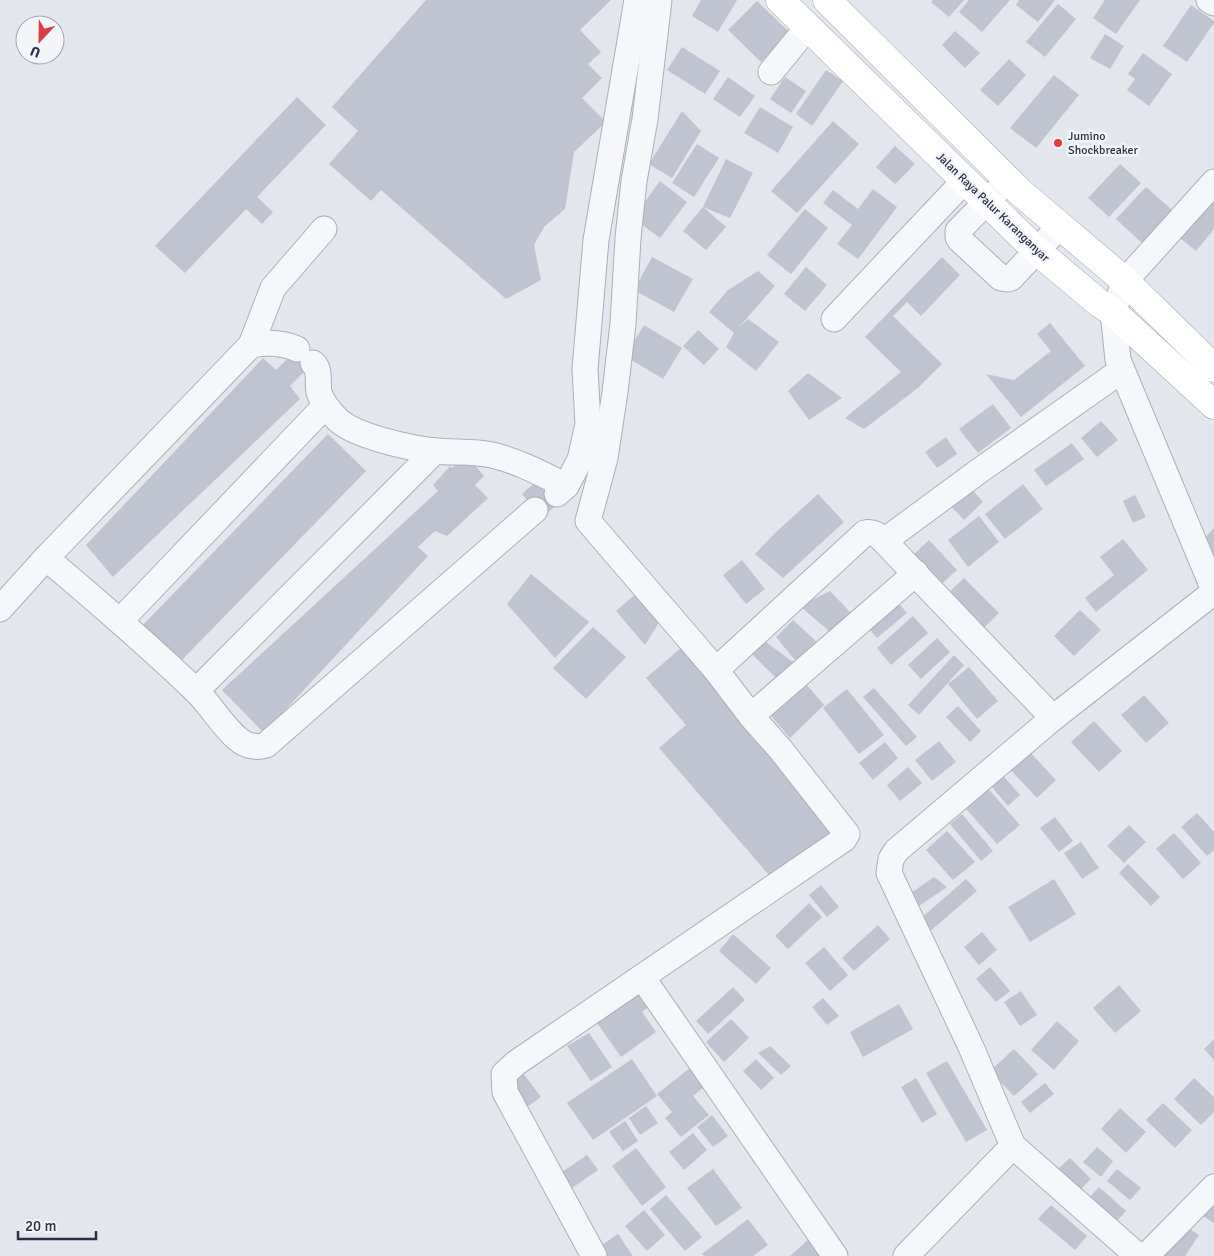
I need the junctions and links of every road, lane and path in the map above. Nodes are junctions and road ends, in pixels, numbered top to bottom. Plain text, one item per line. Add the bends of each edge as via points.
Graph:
1 (637, 0) edge
2 (659, 0) edge
3 (780, 0) edge
4 (1209, 0) edge
5 (831, 1) edge
6 (1214, 3) edge
7 (807, 28) junction
8 (771, 72) dead end
9 (964, 180) junction
10 (1008, 180) junction
11 (1214, 182) edge
12 (987, 201) junction
13 (1060, 226) junction
14 (324, 229) dead end
15 (1037, 251) junction
16 (1125, 281) junction
17 (1113, 312) junction
18 (834, 319) dead end
19 (251, 345) junction
20 (1214, 368) edge
21 (1122, 370) junction
22 (1214, 405) edge
23 (325, 406) junction
24 (435, 451) junction
25 (535, 510) dead end
26 (884, 540) junction
27 (46, 558) junction
28 (916, 574) junction
29 (1214, 591) edge
30 (0, 609) edge
31 (120, 621) junction
32 (716, 670) junction
33 (196, 691) junction
34 (750, 716) junction
35 (1053, 718) junction
36 (642, 976) junction
37 (1013, 1146) junction
38 (1213, 1190) edge
39 (594, 1256) edge
40 (835, 1256) edge
41 (906, 1256) edge
42 (1138, 1256) edge
43 (1146, 1256) edge

1 - 24 street via 596,240 585,369 588,424 580,460 561,490 528,467 492,455
2 - 32 street via 633,190 615,392 605,458 588,521
3 - 7 main road, Jalan Raya Palur Karanganyar
4 - 6 street
5 - 10 main road
7 - 8 street
7 - 9 main road, Jalan Raya Palur Karanganyar
9 - 12 main road, Jalan Raya Palur Karanganyar
9 - 18 street
10 - 12 street
10 - 13 main road
11 - 16 street
12 - 15 main road, Jalan Raya Palur Karanganyar
12 - 15 street via 958,231 960,240 1001,278 1007,279
13 - 15 street
13 - 16 main road
14 - 19 street via 273,288
15 - 17 main road, Jalan Raya Palur Karanganyar
16 - 17 street
16 - 20 main road
17 - 21 street
17 - 22 main road, Jalan Raya Palur Karanganyar
19 - 23 street via 280,343 305,356 318,369
19 - 27 street
21 - 26 street
21 - 29 street
23 - 24 street via 339,421 355,431
23 - 31 street
24 - 33 street
25 - 33 street via 266,745 253,747 239,740
26 - 28 street
26 - 32 street via 873,532 865,533
27 - 30 street
27 - 31 street
28 - 34 street
28 - 35 street
29 - 35 street
31 - 33 street
32 - 34 street
34 - 36 street via 846,831 846,837
35 - 37 street via 896,851 889,866 889,873 971,1047
36 - 39 street via 504,1074 505,1092
36 - 40 street
37 - 41 street
37 - 42 street
38 - 43 street

